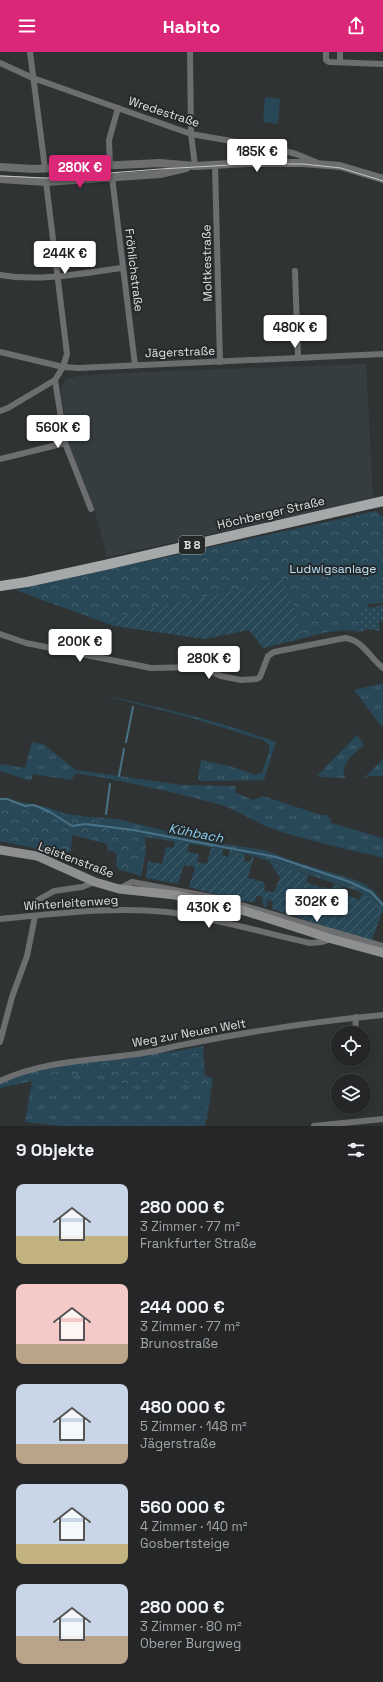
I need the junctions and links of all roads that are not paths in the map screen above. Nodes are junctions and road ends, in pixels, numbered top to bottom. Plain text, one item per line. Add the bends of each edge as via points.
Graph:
1 (30, 52) edge
2 (190, 52) edge
3 (326, 52) edge
4 (340, 52) edge
5 (340, 62) junction
6 (0, 63) edge
7 (383, 64) edge
8 (33, 78) junction
9 (118, 108) junction
10 (191, 134) junction
11 (320, 164) junction
12 (215, 165) junction
13 (110, 166) junction
14 (195, 166) junction
15 (0, 167) edge
16 (45, 168) junction
17 (112, 177) junction
18 (0, 179) edge
19 (383, 179) edge
20 (46, 182) junction
21 (122, 268) junction
22 (295, 271) dead end
23 (0, 275) edge
24 (56, 276) junction
25 (0, 352) edge
26 (383, 354) edge
27 (298, 358) junction
28 (220, 362) junction
29 (135, 365) junction
30 (63, 367) junction
31 (55, 380) junction
32 (0, 411) edge
33 (65, 443) junction
34 (0, 459) edge
35 (383, 501) edge
36 (91, 509) dead end
37 (0, 586) edge
38 (0, 634) edge
39 (383, 668) edge
40 (0, 850) edge
41 (95, 882) junction
42 (119, 888) junction
43 (38, 900) dead end
44 (35, 916) junction
45 (0, 919) edge
46 (332, 939) junction
47 (383, 946) edge
48 (383, 953) edge
49 (383, 1015) edge
50 (356, 1018) junction
51 (355, 1026) edge
52 (0, 1042) edge
53 (0, 1081) edge
54 (383, 1119) edge
55 (314, 1126) edge

1 - 8 street
2 - 10 street
3 - 5 street via 326,60
4 - 5 street
5 - 7 street
6 - 8 street, Wredestraße
8 - 9 street, Wredestraße
8 - 16 street
9 - 10 street, Wredestraße
9 - 13 street, Wredestraße via 109,140
10 - 11 street, Wredestraße via 277,148
10 - 14 street
11 - 12 street
11 - 19 street via 340,166
12 - 14 street
12 - 28 street, Moltkestraße
13 - 14 street via 160,163
13 - 16 street
13 - 17 street
14 - 17 street via 160,174
15 - 16 street
16 - 20 street
17 - 20 street
17 - 21 street, Fröhlichstraße
18 - 20 street
20 - 24 street
21 - 24 street
21 - 29 street, Fröhlichstraße
22 - 27 street
23 - 24 street via 17,278
24 - 30 street via 67,354
25 - 30 street, Jägerstraße
26 - 27 street, Jägerstraße
27 - 28 street, Jägerstraße
28 - 29 street, Jägerstraße
29 - 30 street, Jägerstraße
30 - 31 street
31 - 32 street
31 - 33 street
33 - 34 street
33 - 36 street
35 - 37 main road, Höchberger Straße / B 8 via 105,565
38 - 39 street via 26,643 151,668 201,667 226,678 251,680 260,677 268,656 274,652 345,638 357,642
40 - 41 main road, Leistenstraße via 37,856
41 - 42 main road, Leistenstraße
41 - 43 street via 82,887 54,891
42 - 46 main road, Leistenstraße via 174,895 216,904
42 - 47 street, Leistenstraße via 132,882 217,898
44 - 45 street, Winterleitenweg
44 - 46 street, Winterleitenweg via 96,910 168,912 310,943
44 - 52 street via 27,956 12,997
46 - 48 main road, Leistenstraße
49 - 50 street, Weg zur Neuen Welt
50 - 51 street
50 - 53 street, Weg zur Neuen Welt via 327,1020 148,1052 42,1066
54 - 55 street

